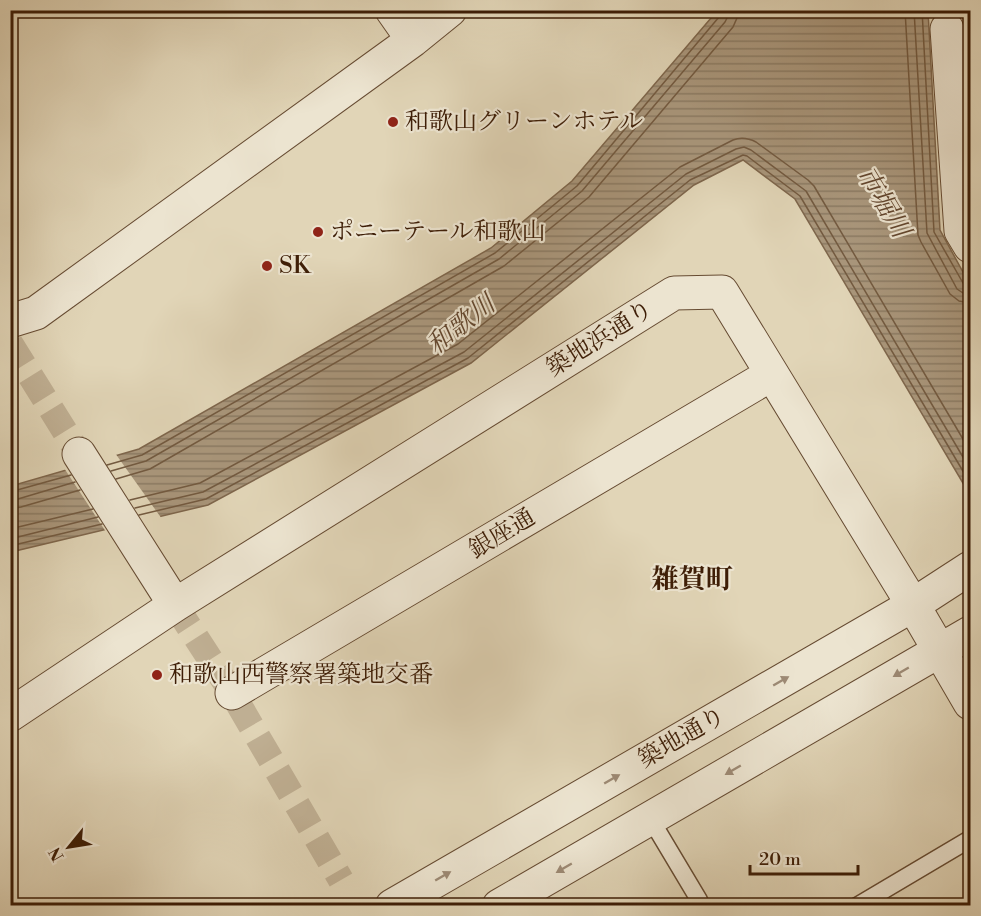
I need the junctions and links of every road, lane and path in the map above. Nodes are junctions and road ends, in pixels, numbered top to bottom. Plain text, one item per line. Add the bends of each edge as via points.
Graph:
1 (392, 10) edge
2 (450, 10) edge
3 (947, 28) dead end
4 (413, 40) junction
5 (970, 246) edge
6 (10, 321) edge
7 (772, 374) junction
8 (79, 454) tunnel mouth
9 (961, 573) edge
10 (175, 605) junction
11 (913, 605) junction
12 (970, 633) edge
13 (939, 651) junction
14 (232, 693) dead end
15 (970, 703) edge
16 (10, 715) edge
17 (650, 818) junction
18 (970, 839) edge
19 (699, 900) dead end
20 (393, 906) edge
21 (499, 906) edge
22 (856, 906) edge

1 - 4 street
2 - 4 street
3 - 5 street via 961,231
4 - 6 street via 36,313
7 - 10 street, 築地浜通り via 722,292 674,293
7 - 11 street, 築地浜通り
7 - 14 street, 銀座通
8 - 10 street
9 - 11 street, 築地通り
10 - 16 street
11 - 13 street, 築地浜通り
20 -> 11 street, 築地通り
12 - 13 street
13 - 15 street, 築地浜通り
13 -> 17 street
17 - 19 lane
17 -> 21 street
18 - 22 lane

